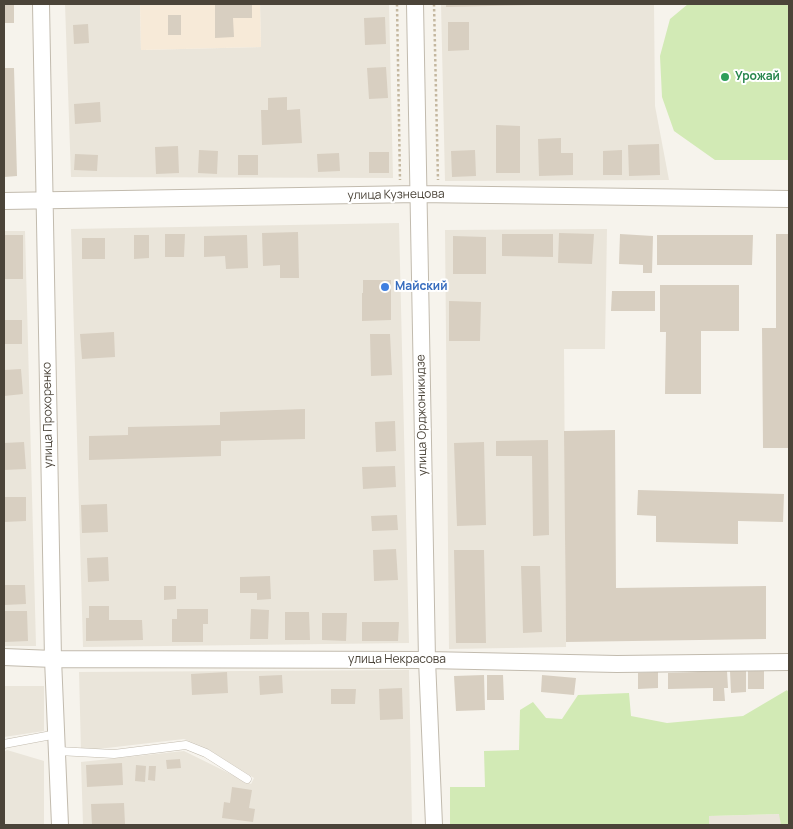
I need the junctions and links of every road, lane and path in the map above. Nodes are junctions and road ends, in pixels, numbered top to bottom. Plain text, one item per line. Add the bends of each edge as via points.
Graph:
1 (41, 4) edge
2 (396, 4) edge
3 (415, 4) edge
4 (434, 4) edge
5 (438, 182) dead end
6 (400, 194) junction
7 (418, 194) junction
8 (789, 199) edge
9 (4, 201) edge
10 (44, 201) junction
11 (4, 657) edge
12 (53, 659) junction
13 (427, 660) junction
14 (789, 662) edge
15 (57, 734) junction
16 (4, 744) edge
17 (58, 751) junction
18 (247, 779) dead end
19 (60, 825) edge
20 (434, 825) edge

1 - 10 street, улица Прохоренко
2 - 6 path
3 - 7 street, улица Орджоникидзе
4 - 5 path
6 - 7 street, улица Кузнецова
6 - 10 street, улица Кузнецова
7 - 8 street, улица Кузнецова
7 - 13 street, улица Орджоникидзе
9 - 10 street, улица Кузнецова
10 - 12 street, улица Прохоренко
11 - 12 street, улица Некрасова
12 - 13 street, улица Некрасова
12 - 15 street, улица Прохоренко
13 - 14 street, улица Некрасова via 617,664
13 - 20 street, улица Орджоникидзе
15 - 16 lane
15 - 17 street, улица Прохоренко
17 - 18 lane via 114,754 186,745 206,753
17 - 19 street, улица Прохоренко

